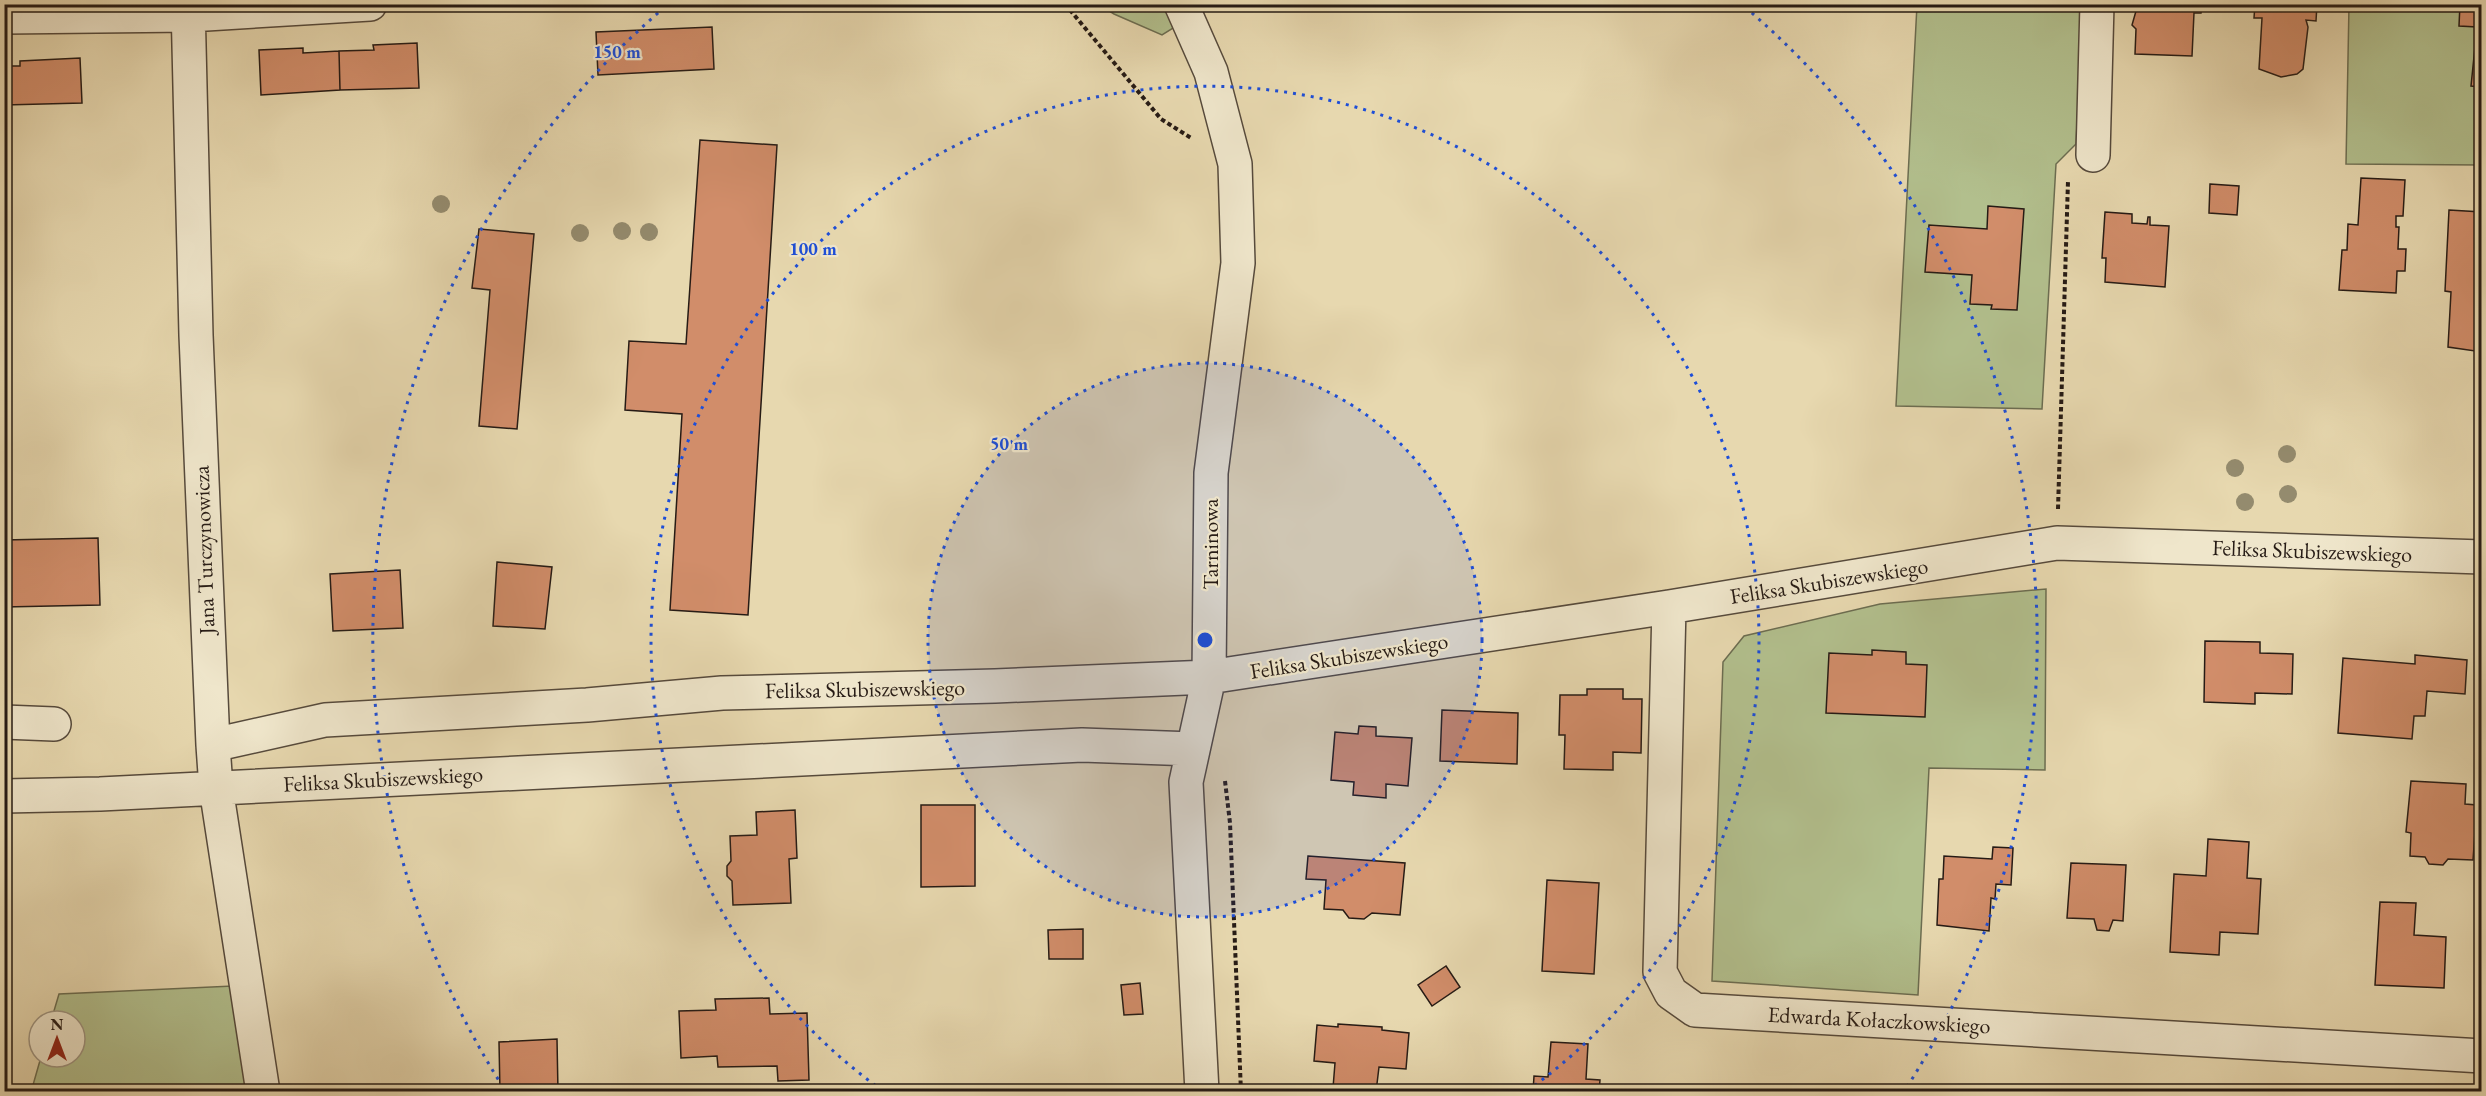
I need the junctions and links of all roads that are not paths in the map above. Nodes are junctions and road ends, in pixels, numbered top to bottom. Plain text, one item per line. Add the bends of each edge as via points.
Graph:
1 (369, 4) edge
2 (1181, 4) edge
3 (2097, 4) edge
4 (189, 10) edge
5 (4, 16) edge
6 (2093, 155) road end
7 (2481, 557) edge
8 (1670, 607) junction
9 (1209, 677) junction
10 (4, 722) edge
11 (54, 724) dead end
12 (213, 746) junction
13 (1193, 748) junction
14 (216, 788) junction
15 (4, 796) edge
16 (2481, 1056) edge
17 (263, 1092) edge
18 (1202, 1092) edge

1 - 4 street
2 - 9 street, Tarninowa via 1210,72 1235,164 1238,263 1211,473
3 - 6 street
4 - 5 street
4 - 12 street, Jana Turczynowicza via 196,335
7 - 8 street, Feliksa Skubiszewskiego via 2057,543
8 - 9 street, Feliksa Skubiszewskiego
8 - 16 street, Edwarda Kołaczkowskiego via 1660,972 1671,993 1695,1010
9 - 12 street, Feliksa Skubiszewskiego via 722,693 325,720
9 - 13 street, Tarninowa
10 - 11 street
12 - 14 street, Jana Turczynowicza
13 - 14 street, Feliksa Skubiszewskiego via 1070,746
13 - 18 street, Tarninowa via 1186,782
14 - 15 street, Feliksa Skubiszewskiego
14 - 17 street, Jana Turczynowicza

